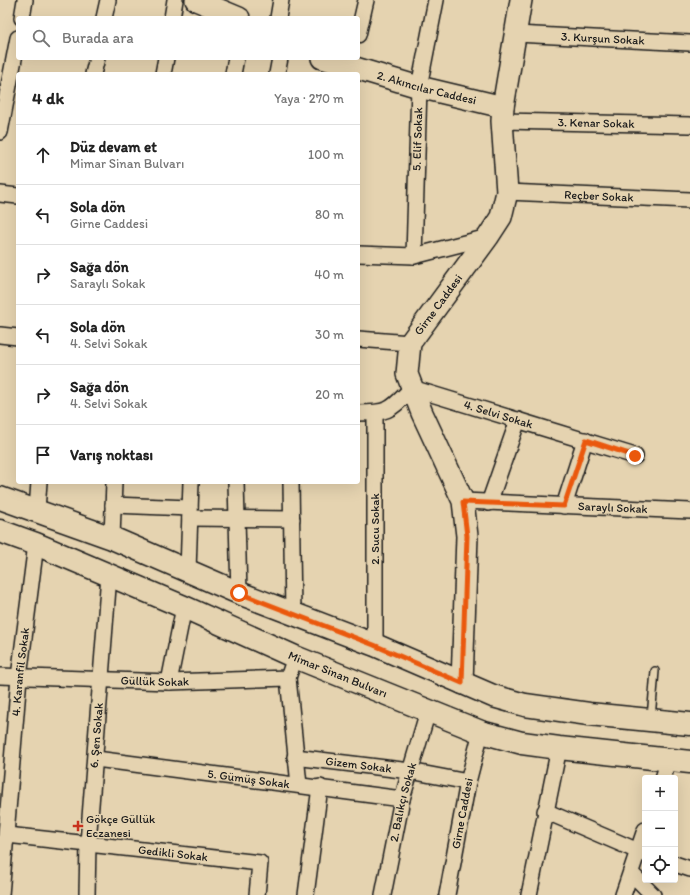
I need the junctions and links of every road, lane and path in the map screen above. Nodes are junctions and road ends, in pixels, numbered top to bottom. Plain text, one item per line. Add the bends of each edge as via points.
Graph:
1 (25, 0) edge
2 (108, 0) edge
3 (175, 0) edge
4 (281, 0) edge
5 (366, 0) edge
6 (436, 0) edge
7 (521, 0) edge
8 (201, 1) edge
9 (22, 16) edge
10 (104, 16) edge
11 (172, 16) edge
12 (235, 16) edge
13 (278, 16) edge
14 (360, 26) edge
15 (516, 34) junction
16 (690, 44) edge
17 (16, 48) edge
18 (96, 60) edge
19 (166, 60) edge
20 (236, 60) edge
21 (280, 60) edge
22 (329, 60) edge
23 (351, 66) edge
24 (93, 72) edge
25 (163, 72) edge
26 (233, 72) edge
27 (277, 72) edge
28 (419, 87) junction
29 (502, 114) junction
30 (690, 125) edge
31 (0, 132) edge
32 (508, 192) junction
33 (0, 194) edge
34 (16, 196) edge
35 (690, 200) edge
36 (488, 237) junction
37 (360, 254) edge
38 (414, 256) junction
39 (0, 334) edge
40 (16, 337) edge
41 (360, 339) edge
42 (410, 343) junction
43 (412, 388) junction
44 (360, 413) edge
45 (374, 413) junction
46 (518, 420) junction
47 (586, 440) junction
48 (635, 456) dead end
49 (39, 484) edge
50 (114, 484) edge
51 (191, 484) edge
52 (236, 484) edge
53 (291, 484) edge
54 (0, 498) edge
55 (463, 502) junction
56 (489, 503) junction
57 (113, 505) junction
58 (564, 506) junction
59 (37, 510) junction
60 (690, 511) edge
61 (190, 513) junction
62 (238, 518) junction
63 (292, 519) junction
64 (0, 531) edge
65 (112, 538) junction
66 (36, 544) junction
67 (188, 571) junction
68 (109, 575) junction
69 (239, 593) junction
70 (184, 607) junction
71 (293, 613) junction
72 (374, 645) junction
73 (295, 657) junction
74 (655, 671) dead end
75 (0, 676) edge
76 (19, 677) junction
77 (288, 678) junction
78 (100, 681) junction
79 (169, 682) junction
80 (462, 683) junction
81 (428, 711) junction
82 (651, 720) junction
83 (690, 724) edge
84 (481, 732) junction
85 (559, 748) junction
86 (96, 758) junction
87 (295, 758) junction
88 (674, 767) edge
89 (410, 771) junction
90 (468, 782) junction
91 (299, 784) junction
92 (320, 787) junction
93 (402, 799) junction
94 (545, 811) junction
95 (7, 835) junction
96 (88, 843) junction
97 (641, 853) edge
98 (678, 865) edge
99 (690, 869) edge
100 (631, 873) junction
101 (1, 895) edge
102 (87, 895) edge
103 (257, 895) edge
104 (306, 895) edge
105 (383, 895) edge
106 (447, 895) edge
107 (528, 895) edge
108 (623, 895) edge
109 (653, 895) edge

1 - 9 street
2 - 10 street
3 - 11 street
4 - 13 street
5 - 14 street
6 - 28 street, 5. Elif Sokak
7 - 15 main road, Girne Caddesi
8 - 12 main road
15 - 16 street, 3. Kurşun Sokak
15 - 29 main road, Girne Caddesi
17 - 31 street
18 - 24 street
19 - 25 street
20 - 26 street
21 - 27 street
22 - 23 main road, 2. Akıncılar Caddesi
23 - 28 main road, 2. Akıncılar Caddesi
28 - 29 main road, 2. Akıncılar Caddesi
28 - 38 street, 5. Elif Sokak
29 - 30 street, 3. Kenar Sokak
29 - 32 main road, Girne Caddesi
32 - 35 street, Reçber Sokak
32 - 36 main road, Girne Caddesi via 501,217
33 - 34 street
36 - 38 street
36 - 42 main road, Girne Caddesi
37 - 38 street
39 - 40 street
41 - 42 street
42 - 43 main road, Girne Caddesi via 407,374
43 - 45 street via 390,410
43 - 46 street, 4. Selvi Sokak
43 - 55 main road, Girne Caddesi
44 - 45 street
45 - 72 street, 2. Sucu Sokak
46 - 47 street, 4. Selvi Sokak
46 - 56 street
47 - 48 street, 4. Selvi Sokak
47 - 58 street
49 - 59 street
50 - 57 street
51 - 61 street
52 - 62 street
53 - 63 street
54 - 59 main road
55 - 56 street, Saraylı Sokak
55 - 80 main road, Girne Caddesi via 467,536
56 - 58 street, Saraylı Sokak
57 - 61 street
57 - 65 street
58 - 60 street, Saraylı Sokak
59 - 65 main road
61 - 62 street
61 - 67 street
62 - 63 street
62 - 69 street
63 - 71 street
64 - 66 main road, Mimar Sinan Bulvarı
65 - 67 main road
66 - 68 main road, Mimar Sinan Bulvarı
66 - 76 street, 4. Karanfil Sokak
67 - 69 main road
68 - 70 main road, Mimar Sinan Bulvarı
68 - 78 street, 6. Şen Sokak
69 - 71 main road
70 - 73 main road, Mimar Sinan Bulvarı
70 - 79 street
71 - 72 main road
72 - 80 main road
73 - 77 street
73 - 81 main road, Mimar Sinan Bulvarı
74 - 82 lane
75 - 76 street, Güllük Sokak
76 - 78 street, Güllük Sokak
76 - 95 street, 4. Karanfil Sokak
77 - 79 street, Güllük Sokak
77 - 87 street
78 - 79 street, Güllük Sokak
78 - 86 street, 6. Şen Sokak
80 - 82 main road via 493,696 525,705
81 - 84 main road, Mimar Sinan Bulvarı
81 - 89 street, 2. Balıkçı Sokak
82 - 83 main road
84 - 85 main road, Mimar Sinan Bulvarı
84 - 90 street, Girne Caddesi
85 - 88 main road, Mimar Sinan Bulvarı
85 - 94 street
86 - 91 street, 5. Gümüş Sokak
86 - 96 street, 6. Şen Sokak
87 - 89 street, Gizem Sokak
87 - 91 street
89 - 90 street, Gizem Sokak
89 - 93 street, 2. Balıkçı Sokak
90 - 106 street, Girne Caddesi
91 - 92 street, 5. Gümüş Sokak
92 - 93 street, 5. Gümüş Sokak
92 - 104 street
93 - 105 street, 2. Balıkçı Sokak
94 - 97 street
94 - 107 street
95 - 96 street, Gedikli Sokak
95 - 101 street, 4. Karanfil Sokak
96 - 102 street, 6. Şen Sokak
96 - 103 street, Gedikli Sokak via 260,862
97 - 100 street
98 - 99 street
100 - 108 street
100 - 109 street

